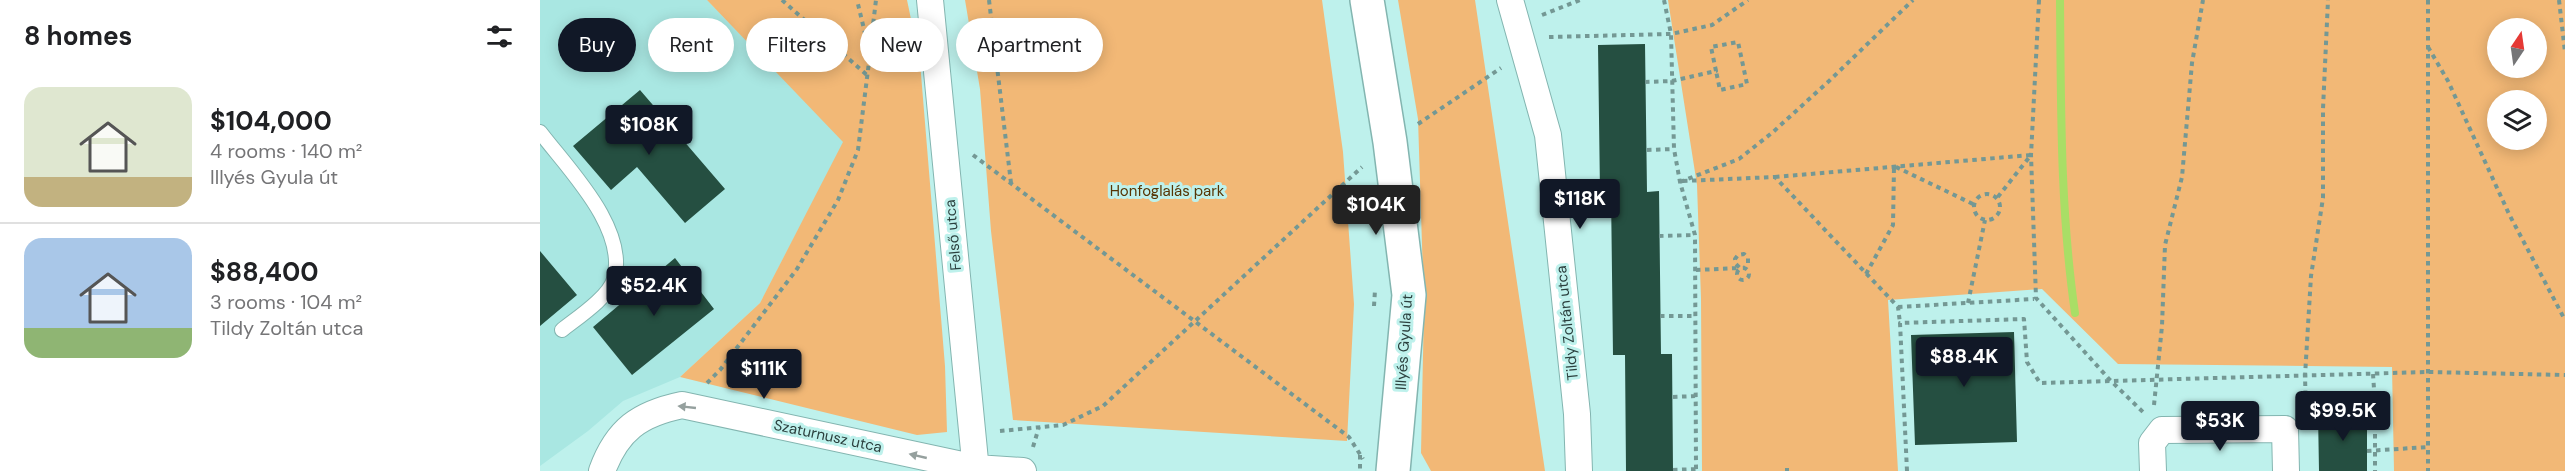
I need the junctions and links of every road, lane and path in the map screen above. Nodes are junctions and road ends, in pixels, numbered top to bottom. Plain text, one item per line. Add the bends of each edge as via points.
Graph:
1 (782, 0) edge
2 (857, 0) edge
3 (876, 0) edge
4 (930, 0) edge
5 (989, 0) edge
6 (1367, 0) edge
7 (1510, 0) edge
8 (1580, 0) edge
9 (1664, 0) edge
10 (1748, 0) edge
11 (1913, 0) edge
12 (2039, 0) edge
13 (2203, 0) edge
14 (2328, 0) edge
15 (2428, 0) edge
16 (2559, 0) edge
17 (861, 18) edge
18 (874, 18) edge
19 (1671, 34) junction
20 (1521, 38) junction
21 (2428, 45) junction
22 (2565, 52) edge
23 (1716, 71) junction
24 (868, 72) edge
25 (868, 76) junction
26 (1672, 81) junction
27 (1646, 82) dead end
28 (540, 132) edge
29 (945, 134) junction
30 (1390, 142) junction
31 (1674, 149) junction
32 (1647, 150) dead end
33 (2031, 155) junction
34 (1894, 166) junction
35 (1368, 174) dead end
36 (1775, 177) junction
37 (1680, 182) junction
38 (1011, 184) junction
39 (1997, 198) junction
40 (1975, 205) junction
41 (1985, 220) junction
42 (1695, 235) junction
43 (1659, 236) dead end
44 (1742, 268) dead end
45 (1696, 270) junction
46 (1866, 274) junction
47 (1376, 279) dead end
48 (2034, 299) dead end
49 (1968, 303) junction
50 (1898, 308) junction
51 (1374, 313) dead end
52 (1660, 316) dead end
53 (1696, 316) junction
54 (2565, 320) edge
55 (1194, 321) junction
56 (1900, 323) junction
57 (562, 330) dead end
58 (2428, 372) junction
59 (2373, 374) junction
60 (2565, 375) edge
61 (2305, 376) junction
62 (2156, 379) junction
63 (2110, 380) junction
64 (1695, 396) junction
65 (1673, 397) dead end
66 (2374, 404) junction
67 (682, 405) junction
68 (2306, 405) dead end
69 (2157, 426) junction
70 (972, 432) junction
71 (2428, 447) junction
72 (1363, 449) dead end
73 (2367, 451) dead end
74 (2375, 451) junction
75 (1359, 456) junction
76 (1379, 467) edge
77 (976, 470) edge
78 (1673, 470) dead end
79 (1696, 470) edge
80 (602, 471) edge
81 (1023, 471) edge
82 (1360, 471) edge
83 (1579, 471) edge
84 (1907, 471) edge
85 (2153, 471) edge
86 (2286, 471) edge
87 (2376, 471) edge
88 (2428, 471) edge

1 - 25 path
2 - 17 path
3 - 18 path
4 - 29 street, Felső utca
5 - 38 path
6 - 30 street, Illyés Gyula út
7 - 20 street, Tildy Zoltán utca
8 - 20 path
9 - 19 path
10 - 19 path via 1712,25
11 - 37 path via 1747,153
12 - 33 path
13 - 62 path via 2192,63 2182,177 2165,245
14 - 61 path via 2323,198 2312,276
15 - 21 path
16 - 22 path
19 - 20 path
19 - 26 path
20 - 30 path
20 - 83 street, Tildy Zoltán utca via 1548,135 1577,414
21 - 54 path
21 - 58 path
23 - 23 path via 1710,47 1738,42 1747,84 1719,90
23 - 26 path
24 - 25 path
25 - 67 path via 858,150 838,200 771,305 720,370
26 - 27 path
26 - 31 path
28 - 57 lane via 602,214 615,248 614,280 600,299
29 - 38 path
29 - 70 street, Felső utca
30 - 76 street, Illyés Gyula út via 1409,295
31 - 32 path
31 - 37 path
33 - 34 path
33 - 39 path
33 - 63 path via 2036,298
34 - 36 path
34 - 40 path
34 - 46 path via 1893,225
35 - 55 path via 1367,162
36 - 37 path
36 - 46 path
37 - 42 path
38 - 55 path
39 - 40 path via 1982,195
39 - 41 path via 1999,213
40 - 41 path via 1978,216
41 - 49 path
42 - 43 path
42 - 45 path
44 - 45 path
45 - 53 path
46 - 50 path
47 - 51 path
48 - 49 path
49 - 50 path
50 - 56 path
52 - 53 path
53 - 64 path
55 - 70 path via 1103,406 1063,424
55 - 75 path via 1349,437
56 - 63 path via 2024,319 2027,362 2040,383
56 - 84 path
58 - 59 path
58 - 60 path
58 - 71 path
59 - 61 path
59 - 66 path
61 - 62 path
62 - 63 path
62 - 69 path
63 - 69 path
64 - 65 path
64 - 79 path
66 - 68 path
66 - 74 path
77 -> 67 street, Szaturnusz utca
67 - 80 street, Szaturnusz utca via 644,416 621,434
69 - 85 street via 2152,443
69 - 86 street via 2285,429
70 - 77 street, Felső utca
71 - 74 path
71 - 88 path
72 - 75 path
73 - 74 path
74 - 87 path
75 - 76 path
75 - 82 path
77 - 81 street, Szaturnusz utca
78 - 79 path

